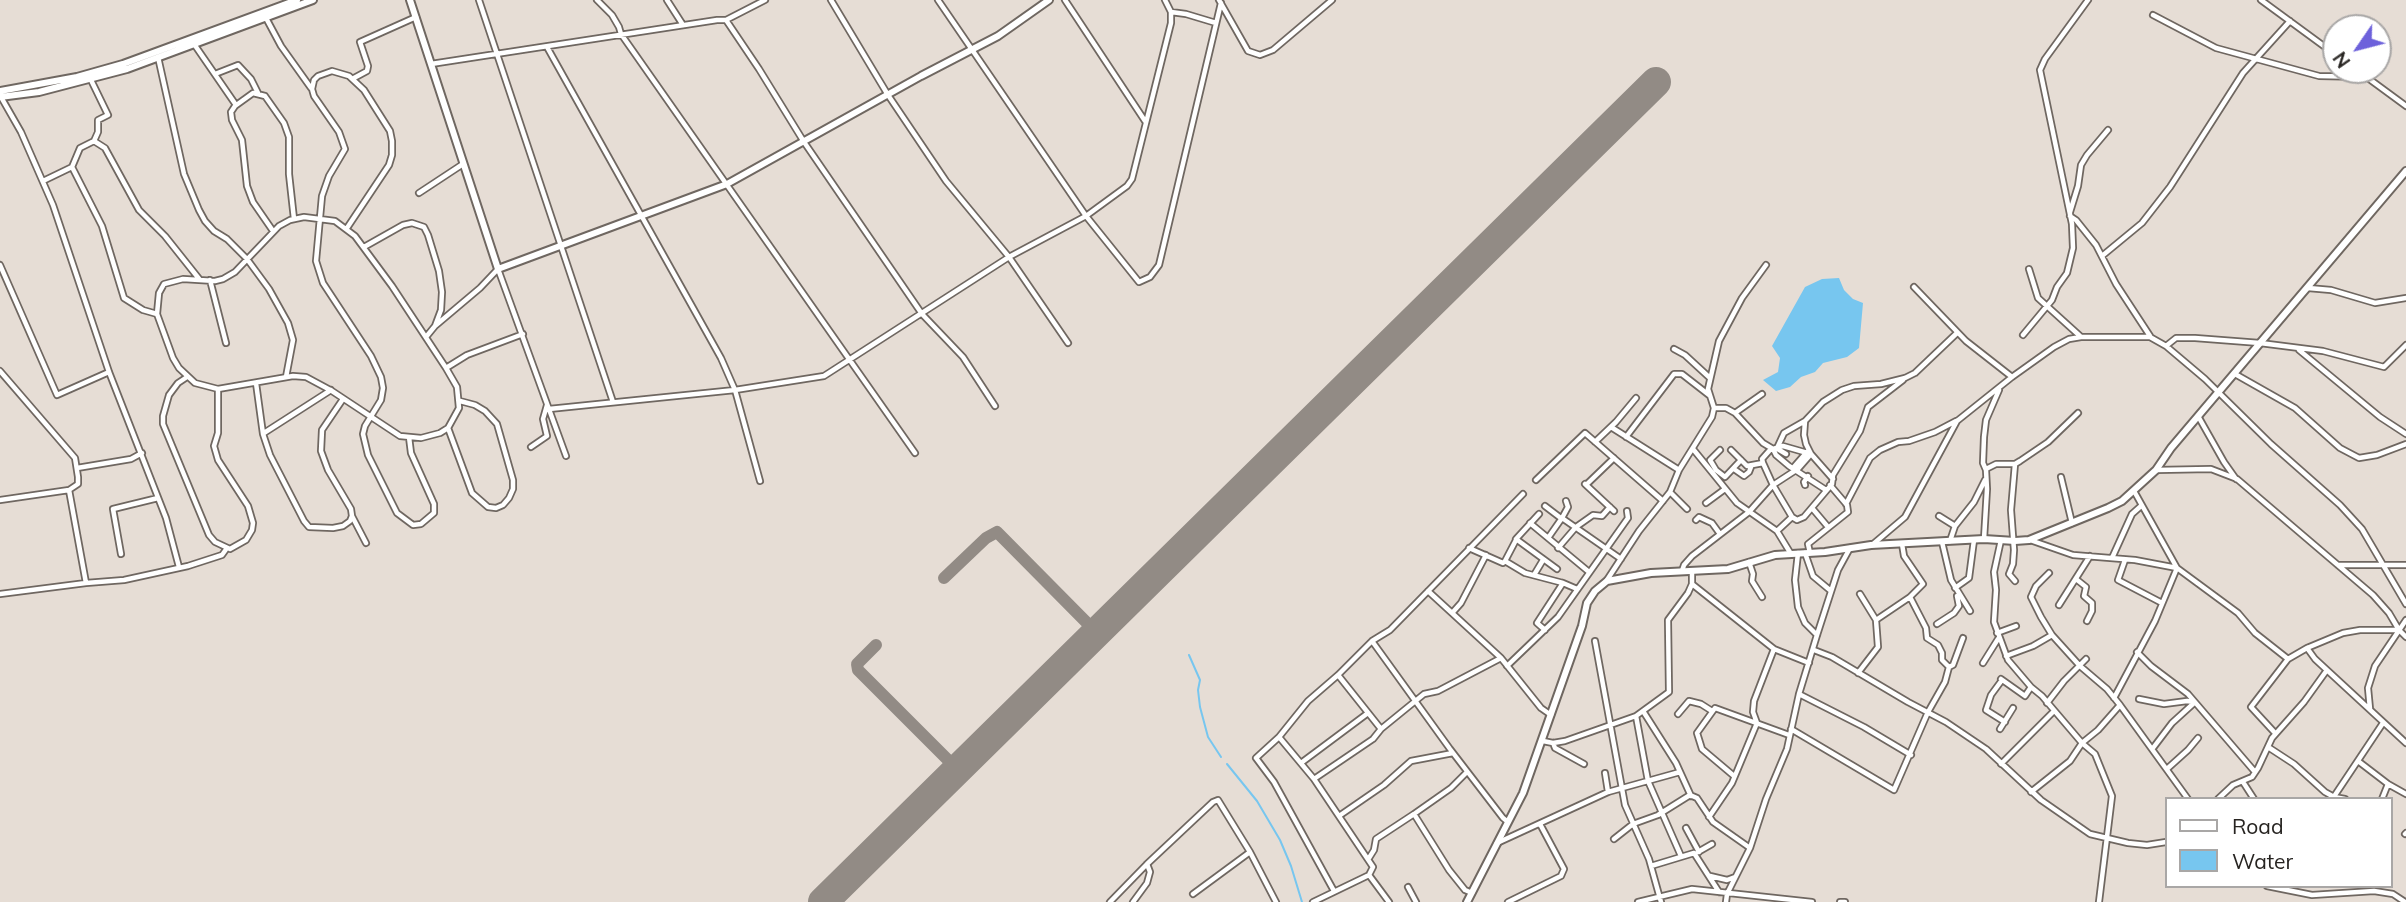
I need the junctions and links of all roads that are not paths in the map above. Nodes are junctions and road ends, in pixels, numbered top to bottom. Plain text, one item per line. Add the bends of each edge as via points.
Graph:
1 (313, 0) edge
2 (410, 0) edge
3 (478, 0) edge
4 (597, 0) edge
5 (667, 0) edge
6 (765, 0) edge
7 (831, 0) edge
8 (938, 0) edge
9 (1049, 0) edge
10 (1065, 0) edge
11 (1165, 0) edge
12 (1332, 0) edge
13 (2088, 0) edge
14 (2261, 0) edge
15 (1220, 1) edge
16 (296, 3) edge
17 (1171, 12) junction
18 (2153, 15) dead end
19 (416, 17) junction
20 (266, 18) junction
21 (726, 20) junction
22 (2290, 22) junction
23 (1216, 23) junction
24 (683, 25) junction
25 (621, 34) junction
26 (194, 44) junction
27 (2322, 45) edge
28 (547, 47) junction
29 (971, 50) junction
30 (496, 54) junction
31 (158, 55) junction
32 (2256, 58) junction
33 (430, 64) junction
34 (215, 74) junction
35 (2322, 76) edge
36 (353, 79) junction
37 (91, 80) junction
38 (2376, 84) edge
39 (312, 89) junction
40 (258, 93) junction
41 (0, 95) edge
42 (888, 95) junction
43 (236, 105) junction
44 (2406, 106) edge
45 (1145, 122) junction
46 (2108, 130) dead end
47 (94, 141) junction
48 (804, 142) junction
49 (464, 163) junction
50 (72, 167) junction
51 (2406, 171) edge
52 (43, 181) junction
53 (727, 184) junction
54 (419, 192) dead end
55 (2070, 214) junction
56 (643, 216) junction
57 (1086, 216) junction
58 (319, 218) junction
59 (294, 219) junction
60 (347, 228) junction
61 (273, 231) junction
62 (560, 246) junction
63 (364, 247) junction
64 (2102, 256) junction
65 (1009, 257) junction
66 (247, 259) junction
67 (0, 265) edge
68 (1766, 265) dead end
69 (498, 269) junction
70 (2029, 269) dead end
71 (200, 280) junction
72 (210, 280) junction
73 (1914, 287) dead end
74 (2308, 288) junction
75 (2406, 298) edge
76 (2047, 307) junction
77 (157, 314) junction
78 (922, 314) junction
79 (435, 326) junction
80 (1957, 333) junction
81 (523, 334) junction
82 (2023, 335) dead end
83 (426, 337) junction
84 (2081, 337) junction
85 (2150, 337) junction
86 (226, 343) dead end
87 (1069, 343) dead end
88 (2260, 343) junction
89 (2406, 345) edge
90 (2165, 346) junction
91 (1674, 349) dead end
92 (2298, 349) junction
93 (850, 360) junction
94 (446, 368) junction
95 (0, 371) edge
96 (109, 372) junction
97 (2235, 374) junction
98 (187, 377) junction
99 (286, 377) junction
100 (2012, 377) junction
101 (1905, 378) junction
102 (1710, 379) junction
103 (256, 383) junction
104 (2003, 385) junction
105 (218, 389) junction
106 (331, 390) junction
107 (735, 390) junction
108 (2219, 393) junction
109 (1762, 394) dead end
110 (1710, 396) junction
111 (342, 398) junction
112 (1636, 398) dead end
113 (460, 401) junction
114 (613, 402) junction
115 (996, 406) dead end
116 (548, 407) junction
117 (1714, 408) junction
118 (1735, 412) junction
119 (2078, 414) dead end
120 (2198, 416) junction
121 (370, 418) junction
122 (1805, 421) junction
123 (1957, 421) junction
124 (1611, 427) junction
125 (448, 428) junction
126 (263, 433) junction
127 (2406, 434) edge
128 (409, 437) junction
129 (1626, 437) junction
130 (1595, 442) junction
131 (2406, 444) edge
132 (531, 447) dead end
133 (1776, 448) junction
134 (1693, 449) junction
135 (1720, 450) dead end
136 (1731, 450) dead end
137 (142, 453) junction
138 (915, 453) dead end
139 (1809, 453) junction
140 (1786, 454) dead end
141 (566, 456) dead end
142 (1614, 458) junction
143 (1741, 460) junction
144 (1763, 463) junction
145 (2015, 464) junction
146 (1751, 467) junction
147 (78, 468) junction
148 (1734, 469) junction
149 (1795, 469) junction
150 (1679, 470) junction
151 (1986, 470) junction
152 (2156, 470) junction
153 (1808, 476) junction
154 (2061, 477) dead end
155 (1833, 479) junction
156 (1985, 479) junction
157 (2237, 479) junction
158 (1536, 480) dead end
159 (760, 481) dead end
160 (1773, 485) junction
161 (1805, 485) dead end
162 (1828, 487) junction
163 (1725, 489) junction
164 (69, 490) junction
165 (2134, 491) junction
166 (1670, 492) junction
167 (1523, 494) dead end
168 (158, 498) junction
169 (0, 500) edge
170 (1566, 501) dead end
171 (1663, 501) junction
172 (1706, 503) dead end
173 (1846, 504) junction
174 (1545, 506) dead end
175 (2141, 506) junction
176 (1812, 508) junction
177 (1688, 509) dead end
178 (1627, 511) dead end
179 (1749, 512) junction
180 (1539, 513) dead end
181 (352, 516) junction
182 (1939, 516) dead end
183 (1792, 517) junction
184 (1562, 519) junction
185 (1696, 520) dead end
186 (1530, 523) junction
187 (2072, 524) junction
188 (1955, 526) junction
189 (1576, 527) junction
190 (1828, 527) junction
191 (1777, 531) junction
192 (1720, 534) junction
193 (1548, 538) junction
194 (1516, 539) junction
195 (1984, 539) junction
196 (1974, 540) junction
197 (2001, 540) junction
198 (2029, 540) junction
199 (2015, 541) junction
200 (1942, 542) junction
201 (1950, 542) junction
202 (366, 543) dead end
203 (1902, 544) junction
204 (1871, 545) junction
205 (1468, 547) junction
206 (227, 548) junction
207 (1558, 548) junction
208 (1606, 548) junction
209 (1850, 548) junction
210 (1801, 553) junction
211 (121, 554) dead end
212 (1486, 555) junction
213 (2090, 556) junction
214 (2112, 558) junction
215 (1621, 559) junction
216 (1543, 560) junction
217 (2125, 560) junction
218 (1505, 561) junction
219 (1749, 562) junction
220 (2384, 564) junction
221 (2337, 565) junction
222 (2406, 565) edge
223 (180, 566) junction
224 (2178, 568) junction
225 (1557, 569) dead end
226 (1682, 571) junction
227 (1692, 571) junction
228 (1588, 572) junction
229 (2049, 573) dead end
230 (1534, 575) junction
231 (2076, 579) junction
232 (1607, 581) junction
233 (2015, 581) dead end
234 (86, 583) junction
235 (1563, 583) junction
236 (1692, 584) junction
237 (1577, 589) junction
238 (1956, 590) junction
239 (1428, 591) junction
240 (1832, 591) junction
241 (0, 594) edge
242 (1860, 594) dead end
243 (1762, 597) dead end
244 (1910, 597) junction
245 (2162, 603) junction
246 (2406, 604) edge
247 (2059, 606) dead end
248 (1970, 611) dead end
249 (1453, 612) junction
250 (1876, 620) junction
251 (2406, 620) edge
252 (2087, 621) dead end
253 (1937, 624) dead end
254 (2016, 626) dead end
255 (1545, 630) junction
256 (2399, 630) junction
257 (1817, 635) junction
258 (2052, 635) junction
259 (1998, 636) junction
260 (2406, 637) edge
261 (1962, 638) dead end
262 (1372, 641) junction
263 (1595, 641) dead end
264 (2308, 648) junction
265 (1774, 649) junction
266 (1814, 650) junction
267 (2137, 652) junction
268 (2006, 656) junction
269 (1501, 658) junction
270 (2086, 659) dead end
271 (2288, 659) junction
272 (1809, 663) junction
273 (1983, 663) dead end
274 (1507, 666) junction
275 (2080, 666) junction
276 (1949, 667) junction
277 (2327, 670) junction
278 (1857, 673) junction
279 (1338, 675) junction
280 (2031, 687) junction
281 (1799, 694) junction
282 (2114, 698) junction
283 (2139, 699) dead end
284 (1415, 702) junction
285 (2194, 702) junction
286 (2047, 703) junction
287 (2120, 705) junction
288 (2013, 708) dead end
289 (2370, 710) junction
290 (1643, 711) junction
291 (1712, 711) junction
292 (2054, 711) junction
293 (1928, 712) junction
294 (1368, 713) junction
295 (1678, 715) dead end
296 (1552, 716) junction
297 (1636, 716) junction
298 (1647, 719) junction
299 (2005, 722) junction
300 (1757, 723) junction
301 (2383, 723) junction
302 (1638, 724) junction
303 (1610, 725) junction
304 (1381, 729) junction
305 (1791, 729) junction
306 (2000, 729) dead end
307 (2275, 733) junction
308 (1789, 735) junction
309 (1279, 737) junction
310 (2198, 738) dead end
311 (1543, 741) junction
312 (1553, 743) junction
313 (2082, 743) junction
314 (2406, 743) edge
315 (2268, 747) junction
316 (2153, 748) junction
317 (1453, 753) junction
318 (1911, 755) junction
319 (2358, 761) junction
320 (1301, 763) junction
321 (1584, 764) dead end
322 (2001, 764) junction
323 (2168, 768) junction
324 (1467, 772) junction
325 (1680, 772) junction
326 (2255, 772) junction
327 (1605, 773) dead end
328 (1734, 776) junction
329 (1314, 779) junction
330 (1648, 781) junction
331 (2243, 782) junction
332 (2388, 784) junction
333 (1622, 789) junction
334 (1608, 792) junction
335 (2031, 792) junction
336 (2406, 794) edge
337 (1692, 796) junction
338 (2187, 797) edge
339 (2220, 797) edge
340 (2253, 797) edge
341 (2332, 797) edge
342 (2334, 797) edge
343 (2383, 797) edge
344 (1661, 813) junction
345 (1414, 814) junction
346 (1339, 816) junction
347 (1710, 817) junction
348 (1508, 822) junction
349 (1540, 824) junction
350 (1633, 824) junction
351 (1686, 828) dead end
352 (1614, 839) dead end
353 (2107, 839) junction
354 (2164, 842) edge
355 (1496, 843) junction
356 (1712, 844) dead end
357 (1751, 848) junction
358 (1250, 852) junction
359 (1696, 853) junction
360 (1681, 856) junction
361 (1369, 858) junction
362 (1147, 864) junction
363 (1651, 866) junction
364 (1738, 874) junction
365 (1369, 875) junction
366 (1708, 875) junction
367 (1408, 887) dead end
368 (2277, 888) edge
369 (2354, 889) edge
370 (1334, 891) junction
371 (1472, 892) junction
372 (1720, 893) junction
373 (1194, 894) dead end
374 (1727, 894) junction
375 (1660, 899) edge
376 (1110, 902) edge
377 (1133, 902) edge
378 (1276, 902) edge
379 (1312, 902) edge
380 (1389, 902) edge
381 (1416, 902) edge
382 (1467, 902) edge
383 (1508, 902) edge
384 (1638, 902) edge
385 (1726, 902) edge
386 (1812, 902) edge
387 (2099, 902) edge
388 (2405, 902) edge

1 - 16 main road
2 - 19 main road
3 - 30 street
4 - 25 street via 612,15
5 - 24 street
6 - 21 street
7 - 42 street
8 - 29 street
9 - 29 main road
10 - 45 street
11 - 17 street
12 - 15 street via 1273,50 1259,55 1248,51
13 - 55 street via 2040,70
14 - 22 street
15 - 23 street
16 - 20 main road
16 - 31 main road
17 - 23 street
17 - 45 street
18 - 32 street via 2216,48
19 - 33 main road
19 - 36 street via 360,42 368,66
20 - 26 main road
20 - 39 street
21 - 24 street
21 - 48 street
22 - 27 street
22 - 32 street
23 - 57 street via 1159,265 1150,277 1139,282
24 - 25 street
25 - 28 street
25 - 53 street
26 - 31 main road
26 - 34 street
28 - 30 street
28 - 56 street
29 - 42 main road
29 - 57 street
30 - 33 street
30 - 62 street
31 - 37 main road
31 - 41 main road
31 - 66 street via 192,196 205,221
32 - 35 street
32 - 64 street via 2142,223
33 - 49 main road
34 - 40 street via 238,65
34 - 43 street
36 - 39 street via 341,72 323,73
36 - 60 street via 390,131 392,155
37 - 41 main road
37 - 47 street via 108,113 97,122
38 - 44 street
39 - 58 street via 345,145 325,184
40 - 43 street
40 - 59 street via 273,107 289,137
41 - 52 street
42 - 48 main road
42 - 65 street via 946,181
43 - 61 street via 232,120 242,140 247,186
45 - 57 street via 1132,179
46 - 55 street via 2081,165
47 - 50 street via 80,149
47 - 71 street via 105,148 139,210
48 - 53 main road
48 - 78 street
49 - 54 street
49 - 69 main road
50 - 52 street
50 - 77 street via 98,218 124,298
51 - 74 main road
52 - 96 street
53 - 56 main road
53 - 93 street
55 - 64 street
55 - 76 street via 2071,258
56 - 62 main road
56 - 107 street
57 - 65 street
58 - 59 street
58 - 60 street
58 - 121 street via 319,274 381,377 383,394
59 - 61 street
60 - 63 street
61 - 66 street
62 - 69 main road
62 - 114 street
63 - 79 street via 412,222 424,228 440,282 441,310
63 - 83 street
64 - 85 street
65 - 78 street
65 - 87 street
66 - 72 street via 223,279
66 - 99 street via 292,333
67 - 96 street via 57,395
68 - 102 street via 1719,341
69 - 79 street
69 - 81 street
70 - 76 street via 2038,298
71 - 72 street
71 - 77 street via 163,284
72 - 86 street
73 - 80 street
74 - 75 street via 2375,303
74 - 88 main road
76 - 82 street
76 - 84 street
77 - 98 street via 173,358
78 - 93 street
78 - 115 street via 962,357
79 - 83 street
80 - 100 street
80 - 101 street
81 - 94 street
81 - 116 street
83 - 94 street
84 - 85 street
84 - 100 street via 2061,342
85 - 90 street
88 - 90 street via 2176,338
88 - 92 street
88 - 97 main road
89 - 92 street via 2384,367
90 - 108 street
91 - 102 street
92 - 127 street
93 - 107 street via 813,379
93 - 138 street
94 - 113 street
95 - 147 street via 75,458
96 - 137 street
97 - 108 main road
97 - 131 street via 2295,408 2340,448 2359,458
98 - 105 street
98 - 206 street via 169,395 163,424 209,535
99 - 103 street
99 - 106 street via 306,377
100 - 104 street
101 - 122 street via 1842,390
101 - 155 street via 1868,407
102 - 110 street
103 - 105 street
103 - 126 street
104 - 123 street
104 - 151 street via 1986,419
105 - 206 street via 214,446 253,523 246,540
106 - 111 street
106 - 126 street
107 - 114 street
107 - 159 street
108 - 120 main road
108 - 220 street via 2340,505
109 - 118 street
110 - 117 street
110 - 129 street via 1682,374 1674,374
111 - 121 street
111 - 181 street via 322,430 321,451
112 - 124 street
113 - 125 street
113 - 125 street via 485,411 497,424 513,480 503,505 488,507 472,493
114 - 116 street
116 - 132 street via 543,419 547,436
116 - 141 street
117 - 118 street
117 - 134 street
118 - 133 street via 1763,443
119 - 145 street
120 - 152 main road
120 - 157 street
121 - 128 street
121 - 128 street via 363,434 368,455 397,513 421,524 434,513 434,504 411,453
122 - 133 street via 1784,433
122 - 139 street
123 - 173 street via 1880,450 1870,458
123 - 204 street via 1905,517
124 - 129 street
124 - 130 street
125 - 128 street via 432,436
126 - 181 street via 309,527 343,526
129 - 150 street
130 - 142 street
130 - 158 street via 1585,433
133 - 139 street via 1793,447
133 - 140 street
133 - 144 street via 1765,455
133 - 149 street via 1776,455
134 - 150 street
134 - 163 street
135 - 148 street via 1710,460 1712,464 1725,477
136 - 143 street
137 - 147 street
137 - 168 street
139 - 149 street
139 - 155 street
142 - 171 street
142 - 189 street via 1586,484 1612,509
143 - 146 street
143 - 148 street
144 - 146 street
144 - 160 street
145 - 151 street via 1996,464
145 - 199 street via 2011,510
146 - 148 street via 1744,476
147 - 164 street via 78,484
149 - 153 street
149 - 160 street
150 - 166 street
151 - 156 street
152 - 157 street via 2211,469
152 - 165 main road
153 - 161 street
153 - 162 street
154 - 187 street
155 - 162 street
156 - 188 street
156 - 195 street
157 - 221 street
160 - 179 street
160 - 183 street
162 - 173 street
162 - 176 street
163 - 172 street
163 - 179 street
164 - 169 street
164 - 234 street
165 - 175 street
165 - 187 main road
166 - 171 street
166 - 177 street
167 - 205 street
168 - 211 street via 113,509
168 - 223 street
170 - 184 street
171 - 215 street
173 - 190 street via 1848,512
174 - 184 street
175 - 214 street
175 - 224 street
176 - 183 street via 1801,519
176 - 190 street
178 - 208 street via 1628,518
179 - 191 street
179 - 192 street
180 - 186 street
181 - 202 street
182 - 188 street
183 - 191 street
184 - 189 street
184 - 193 street
185 - 192 street via 1699,517 1712,523
186 - 193 street
186 - 194 street
187 - 198 main road
188 - 201 street
189 - 207 street
189 - 208 street
190 - 210 street
191 - 210 street
192 - 226 street via 1692,556
193 - 207 street
194 - 216 street
194 - 218 street
195 - 196 main road
195 - 197 main road
196 - 201 main road
196 - 238 street via 1969,578
197 - 199 main road
197 - 259 street via 1994,572
198 - 199 main road
198 - 213 street
199 - 233 street via 2010,574
200 - 201 main road
200 - 203 main road
200 - 238 street
203 - 204 main road
203 - 244 street via 1904,556 1923,584
204 - 209 main road
205 - 212 street
205 - 239 street
206 - 223 street via 222,555
207 - 228 street
208 - 215 street
208 - 228 street
209 - 210 main road
209 - 240 street
210 - 219 main road
210 - 240 street via 1813,576
210 - 257 street via 1795,580 1798,607
212 - 218 street
212 - 249 street
213 - 214 street
213 - 231 street
214 - 217 street
215 - 232 street
216 - 225 street
216 - 230 street
217 - 224 street
217 - 245 street via 2118,580
218 - 230 street
219 - 227 main road via 1728,569
219 - 243 street via 1752,581
220 - 221 street
220 - 222 street
220 - 246 street
221 - 256 street via 2373,594
223 - 234 street via 124,580
224 - 245 street
224 - 271 street
226 - 227 main road
226 - 232 main road
227 - 236 street
228 - 237 street
229 - 258 street via 2031,597
230 - 235 street
231 - 247 street
231 - 252 street via 2086,587 2084,596 2092,603
232 - 296 main road via 1587,603
234 - 241 street
235 - 237 street
235 - 255 street via 1537,623
236 - 265 street
236 - 290 street via 1668,620 1669,692
237 - 255 street
238 - 248 street
238 - 253 street via 1959,606
239 - 249 street
239 - 262 street via 1390,630
240 - 257 street
242 - 250 street
244 - 250 street
244 - 276 street via 1927,638 1938,645
245 - 267 street
249 - 269 street
250 - 278 street via 1878,647
251 - 256 street
254 - 259 street
255 - 274 street
256 - 260 street
256 - 264 street via 2343,633
256 - 289 street via 2375,666 2368,688
257 - 266 street
258 - 268 street
258 - 275 street
259 - 268 street
259 - 273 street
261 - 276 street
262 - 279 street
262 - 284 street
263 - 303 street
264 - 271 street
264 - 277 street
265 - 272 street
265 - 300 street via 1754,701
266 - 272 street
266 - 278 street
267 - 282 street
267 - 285 street
268 - 280 street
269 - 274 street
269 - 284 street
270 - 275 street
271 - 307 street via 2251,707
272 - 281 street
274 - 296 street
275 - 282 street
275 - 286 street
276 - 293 street
277 - 289 street
277 - 307 street
278 - 293 street
279 - 294 street
279 - 309 street via 1308,701
280 - 286 street
280 - 299 street via 2025,696 2001,679 1986,710
281 - 305 street
281 - 318 street
282 - 287 street
283 - 285 street via 2164,704
284 - 304 street
284 - 317 street
285 - 316 street
285 - 326 street
286 - 292 street
287 - 313 street
287 - 316 street
288 - 299 street
289 - 301 street
290 - 297 street
290 - 298 street
291 - 295 street via 1689,701
291 - 300 street via 1715,708
291 - 328 street via 1697,733 1702,749
292 - 313 street
292 - 322 street
293 - 318 street
293 - 322 street via 1986,749
294 - 304 street
294 - 320 street
296 - 311 main road
297 - 302 street
297 - 303 street
298 - 302 street
298 - 325 street
299 - 306 street
300 - 308 street
300 - 328 street
301 - 314 street
301 - 319 street
302 - 330 street
303 - 312 street
303 - 333 street
304 - 329 street
305 - 308 street
305 - 318 street via 1894,790
307 - 315 street
308 - 357 street
309 - 320 street
309 - 370 street via 1256,758
310 - 323 street
311 - 312 street
311 - 348 main road
312 - 321 street
313 - 335 street via 2070,761
313 - 353 street via 2095,754 2112,796
315 - 326 street
315 - 341 street
316 - 323 street
317 - 324 street
317 - 346 street via 1411,761
319 - 332 street
319 - 342 street
320 - 329 street
322 - 335 street
323 - 338 street
324 - 345 street
324 - 348 street
325 - 330 street
325 - 337 street
326 - 331 street
327 - 334 street
328 - 347 street
329 - 346 street
330 - 333 street
330 - 344 street
331 - 339 street
331 - 340 street
332 - 336 street
332 - 343 street
333 - 334 street
333 - 350 street
334 - 349 street
335 - 353 street via 2090,834
337 - 344 street
337 - 347 street
344 - 350 street
344 - 360 street
345 - 361 street via 1376,839
345 - 371 street via 1449,870
346 - 361 street
347 - 357 street
348 - 355 main road
349 - 355 street
349 - 383 street via 1564,869 1561,876
350 - 352 street
350 - 363 street
351 - 359 street
353 - 354 street via 2147,845
353 - 387 street
355 - 371 main road
356 - 359 street
357 - 364 street
358 - 362 street via 1220,801 1215,800
358 - 373 street
358 - 378 street
359 - 360 street
359 - 366 street
360 - 363 street
361 - 365 street via 1373,867
362 - 376 street
362 - 377 street via 1147,883
363 - 375 street
364 - 366 street via 1727,880
364 - 374 street
365 - 370 street
365 - 380 street
366 - 372 street
367 - 381 street
368 - 369 street via 2312,895
369 - 388 street via 2393,894
370 - 379 street
371 - 382 main road
372 - 374 street
372 - 375 street via 1692,889
374 - 385 street
374 - 386 street
375 - 384 street

